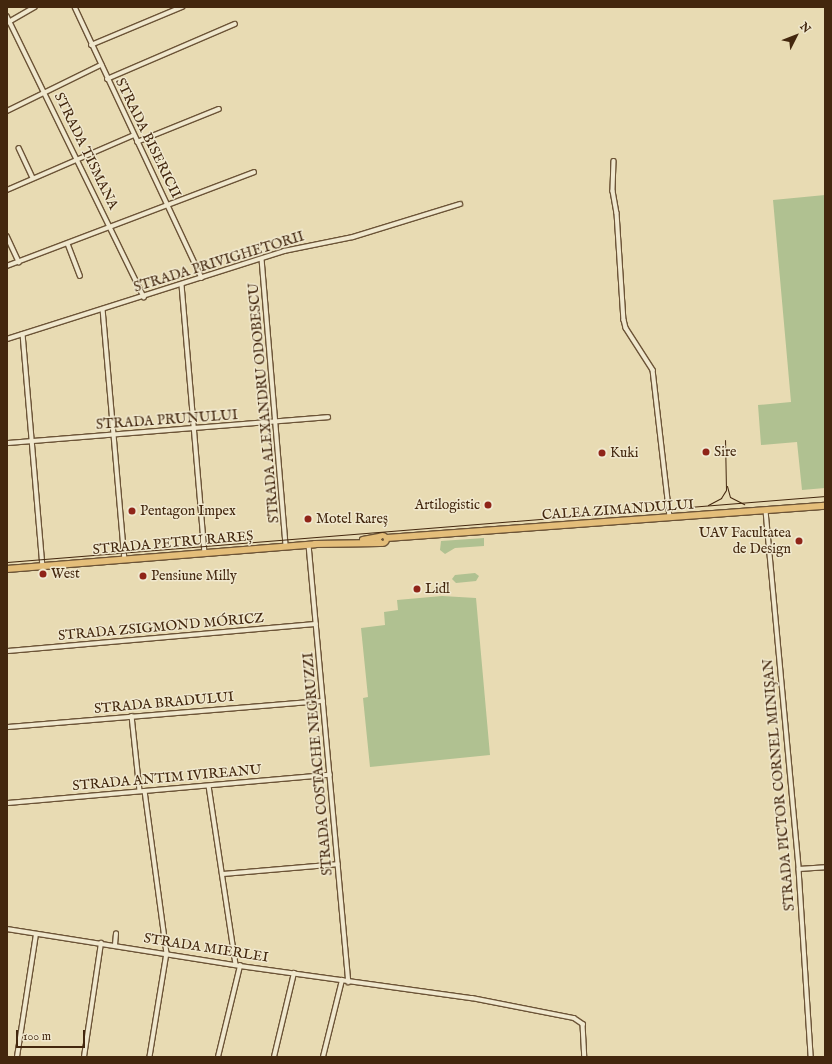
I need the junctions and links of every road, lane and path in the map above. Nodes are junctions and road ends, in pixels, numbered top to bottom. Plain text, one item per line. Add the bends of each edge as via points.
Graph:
1 (35, 7) edge
2 (75, 7) edge
3 (182, 7) edge
4 (7, 16) edge
5 (9, 22) edge
6 (235, 24) dead end
7 (91, 44) junction
8 (101, 65) junction
9 (107, 79) junction
10 (45, 92) junction
11 (219, 109) dead end
12 (7, 111) edge
13 (134, 135) junction
14 (137, 142) junction
15 (19, 148) dead end
16 (78, 159) junction
17 (614, 161) dead end
18 (254, 172) dead end
19 (33, 178) junction
20 (7, 190) edge
21 (460, 204) dead end
22 (169, 206) junction
23 (112, 228) junction
24 (7, 236) edge
25 (68, 244) junction
26 (262, 259) junction
27 (19, 262) junction
28 (7, 266) edge
29 (80, 276) dead end
30 (202, 278) junction
31 (182, 285) junction
32 (144, 297) junction
33 (103, 309) junction
34 (22, 334) junction
35 (7, 339) edge
36 (328, 417) dead end
37 (277, 422) junction
38 (195, 429) junction
39 (114, 435) junction
40 (32, 441) junction
41 (7, 444) edge
42 (825, 506) edge
43 (766, 510) junction
44 (670, 518) junction
45 (341, 543) joint
46 (309, 545) junction
47 (286, 546) junction
48 (205, 553) junction
49 (125, 559) junction
50 (43, 566) junction
51 (7, 569) edge
52 (316, 624) junction
53 (7, 651) edge
54 (323, 701) junction
55 (132, 716) junction
56 (7, 727) edge
57 (330, 775) junction
58 (209, 786) junction
59 (142, 791) junction
60 (7, 803) edge
61 (338, 864) junction
62 (825, 867) edge
63 (798, 869) junction
64 (222, 874) junction
65 (7, 929) edge
66 (36, 934) junction
67 (116, 934) dead end
68 (101, 943) junction
69 (116, 945) junction
70 (167, 953) junction
71 (236, 965) junction
72 (240, 966) junction
73 (294, 973) junction
74 (342, 980) junction
75 (349, 982) junction
76 (17, 1057) edge
77 (84, 1057) edge
78 (150, 1057) edge
79 (218, 1057) edge
80 (274, 1057) edge
81 (323, 1057) edge
82 (585, 1057) edge
83 (811, 1057) edge

1 - 5 street
2 - 7 street, STRADA BISERICII
3 - 7 street
4 - 5 street, STRADA TISMANA
5 - 10 street, STRADA TISMANA
6 - 9 street
7 - 8 street, STRADA BISERICII
8 - 9 street, STRADA BISERICII
8 - 10 street
9 - 13 street, STRADA BISERICII
10 - 12 street
10 - 16 street, STRADA TISMANA
11 - 14 street
13 - 14 street, STRADA BISERICII
13 - 16 street
14 - 22 street, STRADA BISERICII
15 - 19 street
16 - 19 street
16 - 23 street, STRADA TISMANA
17 - 44 street via 613,190 617,213 624,320 653,370
18 - 22 street
19 - 20 street
21 - 26 street, STRADA PRIVIGHETORII via 352,237 284,251
22 - 23 street
22 - 30 street, STRADA BISERICII
23 - 25 street
23 - 32 street, STRADA TISMANA
24 - 27 street
25 - 27 street
25 - 29 street
26 - 30 street, STRADA PRIVIGHETORII
26 - 37 street, STRADA ALEXANDRU ODOBESCU
27 - 28 street
30 - 31 street, STRADA PRIVIGHETORII
31 - 32 street, STRADA PRIVIGHETORII
31 - 38 street
32 - 33 street, STRADA PRIVIGHETORII
33 - 34 street, STRADA PRIVIGHETORII
33 - 39 street
34 - 35 street, STRADA PRIVIGHETORII
34 - 40 street
36 - 37 street, STRADA PRUNULUI
37 - 38 street, STRADA PRUNULUI
37 - 47 street, STRADA ALEXANDRU ODOBESCU
38 - 39 street, STRADA PRUNULUI
38 - 48 street
39 - 40 street, STRADA PRUNULUI
39 - 49 street
40 - 41 street, STRADA PRUNULUI
40 - 50 street
42 - 43 main road, CALEA ZIMANDULUI
43 - 44 main road, CALEA ZIMANDULUI
43 - 63 street, STRADA PICTOR CORNEL MINIȘAN
44 - 45 main road, CALEA ZIMANDULUI via 387,540 383,536 379,540
45 - 46 main road, STRADA PETRU RAREȘ
46 - 47 main road, STRADA PETRU RAREȘ
46 - 52 street, STRADA COSTACHE NEGRUZZI
47 - 48 main road, STRADA PETRU RAREȘ
48 - 49 main road, STRADA PETRU RAREȘ
49 - 50 main road, STRADA PETRU RAREȘ
50 - 51 main road, STRADA PETRU RAREȘ
52 - 53 street, STRADA ZSIGMOND MÓRICZ
52 - 54 street, STRADA COSTACHE NEGRUZZI
54 - 55 street, STRADA BRADULUI
54 - 57 street, STRADA COSTACHE NEGRUZZI
55 - 56 street, STRADA BRADULUI
55 - 59 street
57 - 58 street, STRADA ANTIM IVIREANU
57 - 61 street, STRADA COSTACHE NEGRUZZI
58 - 59 street, STRADA ANTIM IVIREANU
58 - 64 street
59 - 60 street, STRADA ANTIM IVIREANU
59 - 70 street
61 - 64 street
61 - 75 street, STRADA COSTACHE NEGRUZZI
62 - 63 street
63 - 83 street, STRADA PICTOR CORNEL MINIȘAN
64 - 71 street
65 - 66 street, STRADA MIERLEI
66 - 68 street, STRADA MIERLEI
66 - 76 street
67 - 69 street
68 - 69 street, STRADA MIERLEI
68 - 77 street
69 - 70 street, STRADA MIERLEI
70 - 71 street, STRADA MIERLEI
70 - 78 street
71 - 72 street, STRADA MIERLEI
72 - 73 street, STRADA MIERLEI
72 - 79 street
73 - 74 street, STRADA MIERLEI
73 - 80 street
74 - 75 street, STRADA MIERLEI
74 - 81 street
75 - 82 street, STRADA MIERLEI via 472,998 579,1020 583,1026

